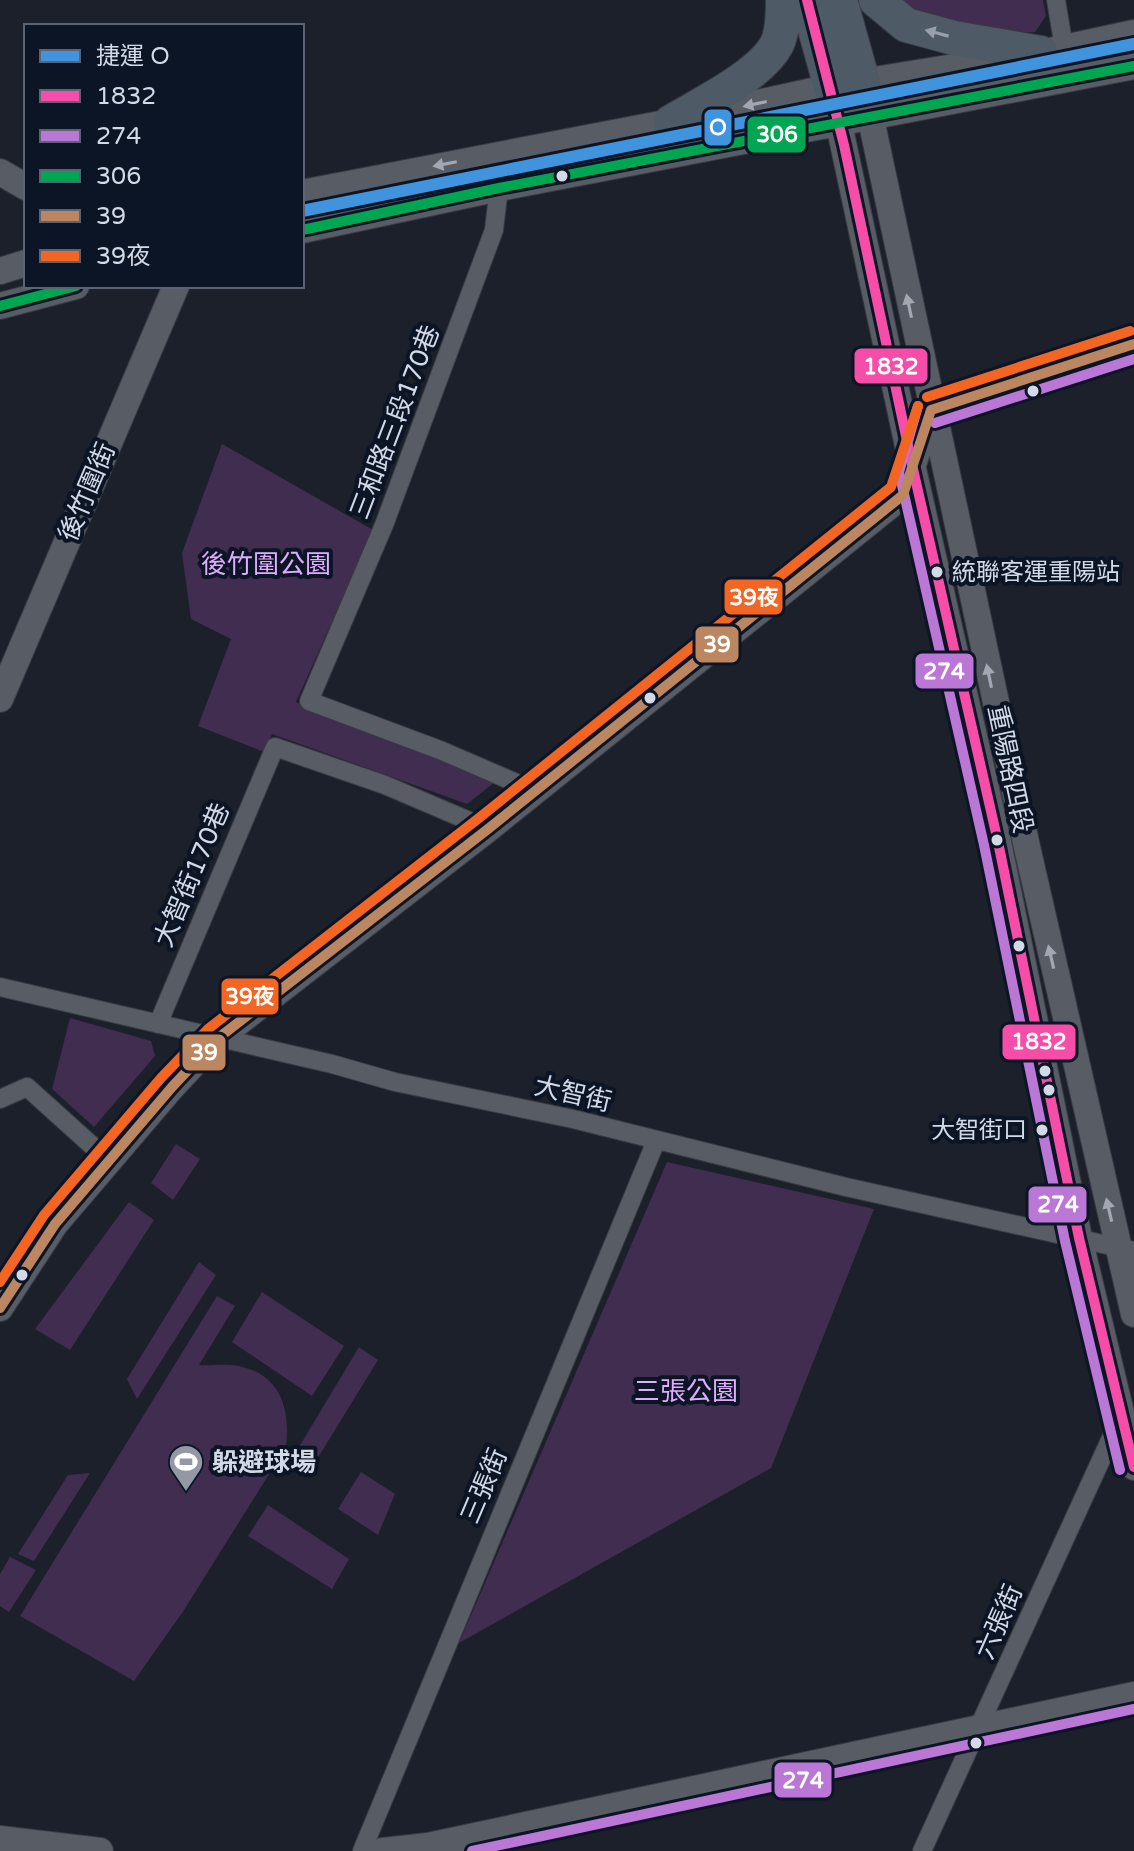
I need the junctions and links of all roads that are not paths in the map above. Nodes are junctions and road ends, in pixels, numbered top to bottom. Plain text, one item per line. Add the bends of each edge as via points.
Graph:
1 (783, 0) edge
2 (807, 0) edge
3 (840, 0) edge
4 (876, 0) edge
5 (1056, 0) edge
6 (1134, 33) edge
7 (1052, 51) junction
8 (1134, 66) edge
9 (847, 85) junction
10 (870, 118) junction
11 (671, 122) junction
12 (839, 124) junction
13 (503, 153) junction
14 (0, 172) edge
15 (24, 186) edge
16 (499, 188) junction
17 (304, 193) edge
18 (304, 230) edge
19 (24, 264) edge
20 (0, 271) edge
21 (68, 288) edge
22 (175, 288) edge
23 (0, 306) edge
24 (1134, 344) edge
25 (931, 410) junction
26 (913, 469) junction
27 (0, 699) edge
28 (535, 791) junction
29 (488, 829) junction
30 (0, 987) edge
31 (158, 1024) junction
32 (217, 1039) junction
33 (0, 1099) edge
34 (656, 1141) junction
35 (108, 1160) junction
36 (1079, 1238) junction
37 (1126, 1249) edge
38 (0, 1308) edge
39 (1134, 1314) edge
40 (1122, 1414) junction
41 (1134, 1467) edge
42 (1134, 1695) edge
43 (980, 1728) junction
44 (0, 1839) edge
45 (100, 1851) edge
46 (362, 1851) edge
47 (383, 1851) edge
48 (922, 1851) edge

1 - 11 highway via 777,44 751,73
2 - 9 highway
3 - 9 highway
7 -> 4 highway via 954,38 906,25
5 - 7 street
6 - 7 main road
7 - 9 main road
8 - 10 main road
9 - 10 main road, 重陽路四段
9 -> 11 main road
9 - 12 main road, 重陽路四段
10 - 12 main road
25 -> 10 main road, 重陽路四段
11 - 13 main road
12 - 16 main road
12 - 26 main road, 重陽路四段
13 - 16 street, 三和路三段170巷
13 -> 17 main road
14 - 15 main road
16 - 18 main road
16 - 28 street, 三和路三段170巷 via 494,230 470,295 384,525 309,701
19 - 20 main road
21 - 23 main road
22 - 27 main road, 後竹圍街
24 - 25 main road
25 - 26 main road
37 -> 25 main road, 重陽路四段
26 - 28 main road via 903,495
26 - 36 main road, 重陽路四段 via 998,842
28 - 29 main road
29 - 31 street, 大智街170巷 via 385,785 275,747
29 - 32 main road
30 - 31 street, 大智街
31 - 32 street, 大智街
32 - 34 street, 大智街
32 - 35 main road
33 - 35 street via 27,1087
34 - 36 street, 大智街
34 - 46 street, 三張街
35 - 38 main road via 55,1224
36 - 37 street, 大智街
36 - 40 main road, 重陽路四段
37 - 39 main road, 重陽路四段
40 - 41 main road, 重陽路四段
40 - 43 street, 六張街
42 - 43 main road
43 - 47 main road via 428,1846
43 - 48 street, 六張街
44 - 45 main road

